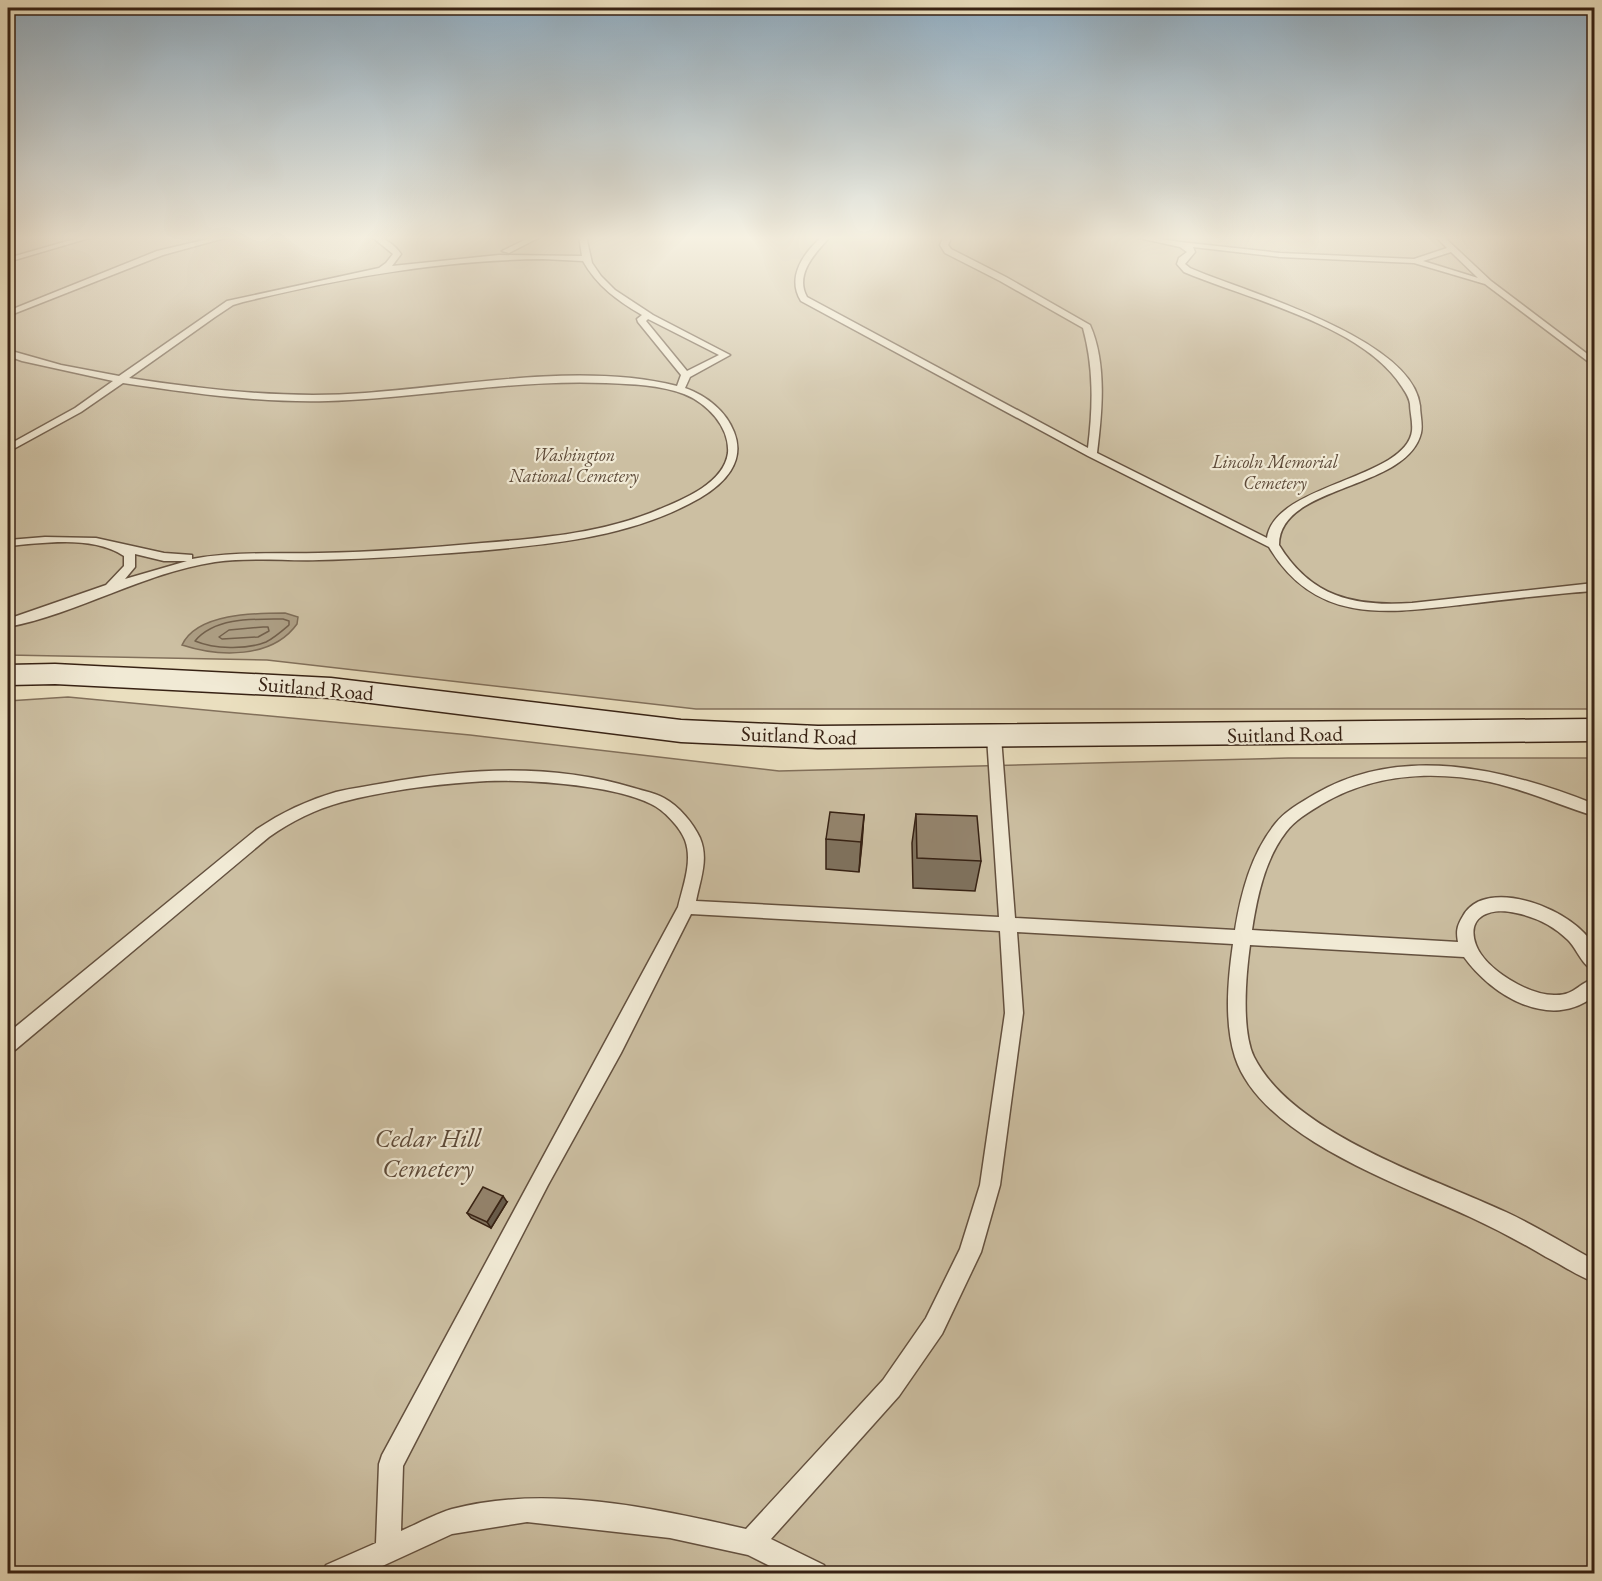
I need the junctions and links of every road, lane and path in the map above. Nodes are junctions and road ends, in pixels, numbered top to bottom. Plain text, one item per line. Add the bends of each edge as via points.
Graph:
1 (220, 310) edge
2 (640, 310) edge
3 (824, 310) edge
4 (1057, 310) edge
5 (1288, 310) edge
6 (1523, 310) edge
7 (647, 315) junction
8 (8, 353) edge
9 (1594, 363) edge
10 (686, 375) junction
11 (121, 379) junction
12 (680, 390) junction
13 (8, 449) edge
14 (1092, 454) junction
15 (8, 543) edge
16 (1273, 544) junction
17 (125, 548) junction
18 (218, 558) junction
19 (1594, 587) edge
20 (105, 590) junction
21 (8, 622) edge
22 (8, 675) edge
23 (1594, 730) edge
24 (994, 737) junction
25 (1594, 810) edge
26 (686, 907) junction
27 (1008, 925) junction
28 (1242, 936) junction
29 (1468, 950) junction
30 (1592, 954) edge
31 (1594, 987) edge
32 (8, 1044) edge
33 (1594, 1271) edge
34 (751, 1543) junction
35 (388, 1550) junction
36 (341, 1572) edge
37 (815, 1574) edge

1 - 11 lane
2 - 7 lane
3 - 14 lane
4 - 14 lane via 1087,327 1093,350 1096,395
5 - 16 lane via 1362,342 1385,358 1417,405 1417,435 1408,448 1372,472 1290,512 1276,526
6 - 9 lane
7 - 10 lane via 642,322
7 - 10 lane via 726,355
8 - 11 lane via 54,367
10 - 12 lane
11 - 12 lane via 271,397 328,398 560,378
11 - 13 lane via 78,410
12 - 18 lane via 706,403 725,423 735,449 733,461 714,484 652,518 536,542 377,554
14 - 16 lane
15 - 17 lane via 73,538
16 - 19 lane via 1306,585 1354,605 1407,608
17 - 18 lane via 164,557
17 - 20 lane via 130,554 126,574
18 - 20 lane via 175,566
20 - 21 lane
22 - 24 main road, Suitland Road via 331,688 681,731 818,737
23 - 24 main road, Suitland Road
24 - 27 lane
25 - 28 lane via 1514,782 1456,772 1401,771 1353,781 1315,800 1280,829 1268,849 1247,905
26 - 27 lane
26 - 32 lane via 697,859 693,840 667,807 656,800 611,786 525,775 420,782 338,797 284,819 262,833
26 - 35 lane via 391,1464
27 - 28 lane
27 - 34 lane via 1014,1013 990,1185 970,1252 933,1326 891,1388
28 - 29 lane
28 - 33 lane via 1239,1041 1245,1060 1265,1091 1316,1132 1503,1222
29 - 30 lane via 1464,933 1467,919 1478,908 1512,904 1547,916
29 - 31 lane via 1504,987 1541,1002 1573,1002 1587,996
34 - 35 lane via 670,1525 527,1510 451,1522
34 - 37 lane
35 - 36 lane

